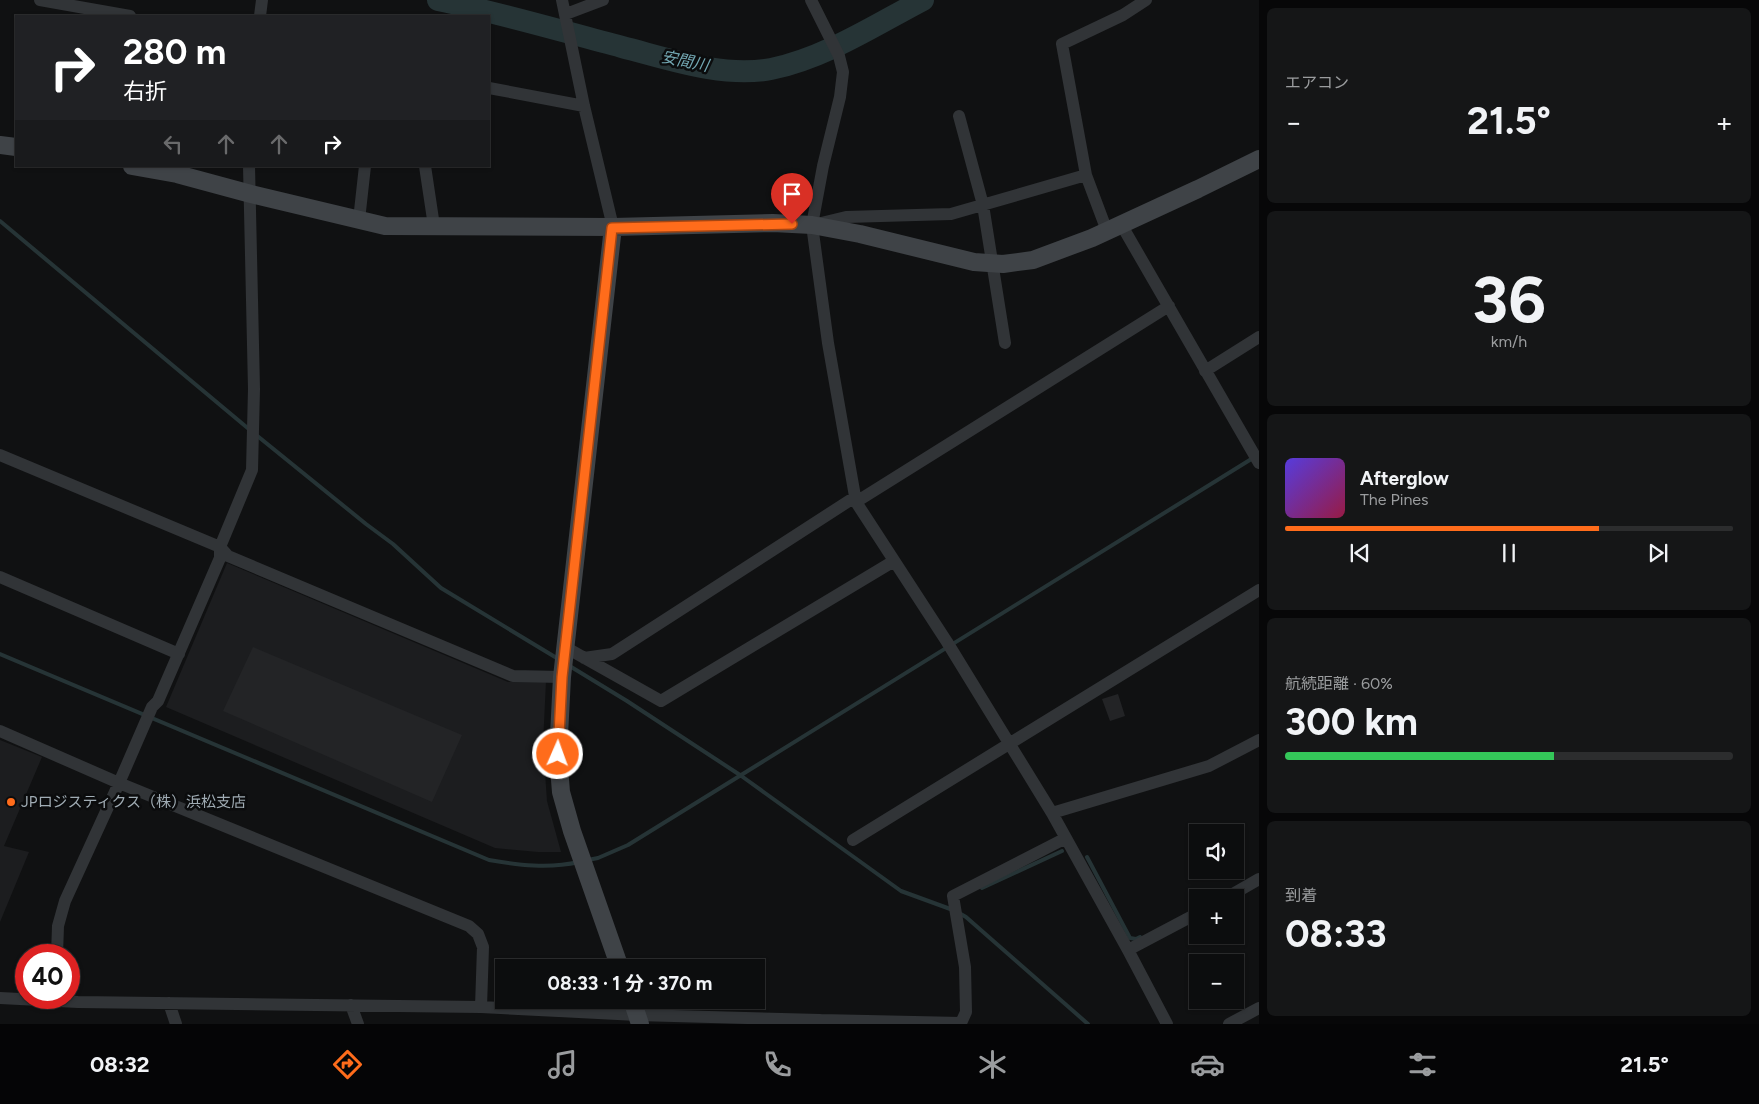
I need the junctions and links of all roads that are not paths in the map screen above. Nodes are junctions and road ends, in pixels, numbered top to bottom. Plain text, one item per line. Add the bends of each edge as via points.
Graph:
1 (40, 0) edge
2 (262, 0) edge
3 (562, 0) edge
4 (603, 0) edge
5 (811, 0) edge
6 (1146, 0) edge
7 (566, 14) junction
8 (124, 15) edge
9 (260, 15) edge
10 (490, 88) edge
11 (584, 106) junction
12 (959, 116) dead end
13 (0, 145) edge
14 (15, 147) edge
15 (1259, 159) edge
16 (138, 167) edge
17 (249, 167) edge
18 (365, 167) edge
19 (425, 167) edge
20 (1086, 175) junction
21 (250, 194) junction
22 (983, 205) junction
23 (359, 220) junction
24 (812, 225) junction
25 (434, 226) junction
26 (612, 228) junction
27 (1114, 228) junction
28 (991, 263) junction
29 (1169, 306) junction
30 (1259, 337) edge
31 (1005, 343) dead end
32 (1205, 371) junction
33 (0, 455) edge
34 (1256, 458) edge
35 (856, 500) junction
36 (220, 547) junction
37 (894, 561) junction
38 (0, 577) edge
39 (1259, 590) edge
40 (564, 650) junction
41 (179, 654) junction
42 (584, 658) junction
43 (562, 674) junction
44 (0, 731) edge
45 (1259, 740) edge
46 (1010, 743) junction
47 (119, 782) junction
48 (1052, 813) junction
49 (1066, 838) junction
50 (853, 840) dead end
51 (1259, 879) edge
52 (1242, 889) edge
53 (1189, 918) edge
54 (57, 944) edge
55 (1128, 950) junction
56 (617, 959) edge
57 (0, 998) edge
58 (15, 998) edge
59 (80, 1000) edge
60 (169, 1003) junction
61 (351, 1005) junction
62 (481, 1007) junction
63 (1259, 1008) edge
64 (636, 1013) edge
65 (820, 1022) edge
66 (961, 1023) edge
67 (176, 1024) edge
68 (358, 1024) edge
69 (1167, 1024) edge
70 (1229, 1024) edge

1 - 8 street
2 - 9 street
3 - 7 street
4 - 7 street
5 - 24 street via 839,56 843,72
6 - 20 street via 1123,15 1062,44
7 - 11 street
10 - 11 street
11 - 26 street
12 - 22 street
13 - 14 street
15 - 27 street
16 - 21 street
17 - 21 street
18 - 23 street
19 - 25 street
20 - 22 street
20 - 27 street
21 - 23 street
21 - 36 street via 252,470
22 - 24 street via 951,214 846,217
22 - 28 street
23 - 25 street via 385,226
24 - 26 street
24 - 28 street via 974,262
24 - 35 street
25 - 26 street
26 - 40 street
27 - 28 street via 1033,260
27 - 29 street
28 - 31 street
29 - 32 street
29 - 35 street
30 - 32 street
32 - 34 street
33 - 36 street
35 - 37 street
35 - 42 street via 612,654
36 - 41 street via 220,558
36 - 43 street via 228,556 513,676
37 - 42 street via 661,701
37 - 46 street
38 - 41 street
39 - 46 street
40 - 42 street
40 - 43 street
41 - 47 street
43 - 56 street via 558,754 561,792
44 - 47 street
45 - 48 street via 1209,766
46 - 48 street
46 - 50 street
47 - 54 street via 65,901 58,926
47 - 62 street via 469,926 478,934 483,947
48 - 49 street
49 - 55 street
49 - 66 street via 952,896 965,967 966,1012
51 - 52 street
53 - 55 street
55 - 69 street
57 - 58 street
59 - 60 street
60 - 61 street
60 - 67 street
61 - 62 street
61 - 68 street
62 - 64 street
63 - 70 street
64 - 65 street
65 - 66 street

